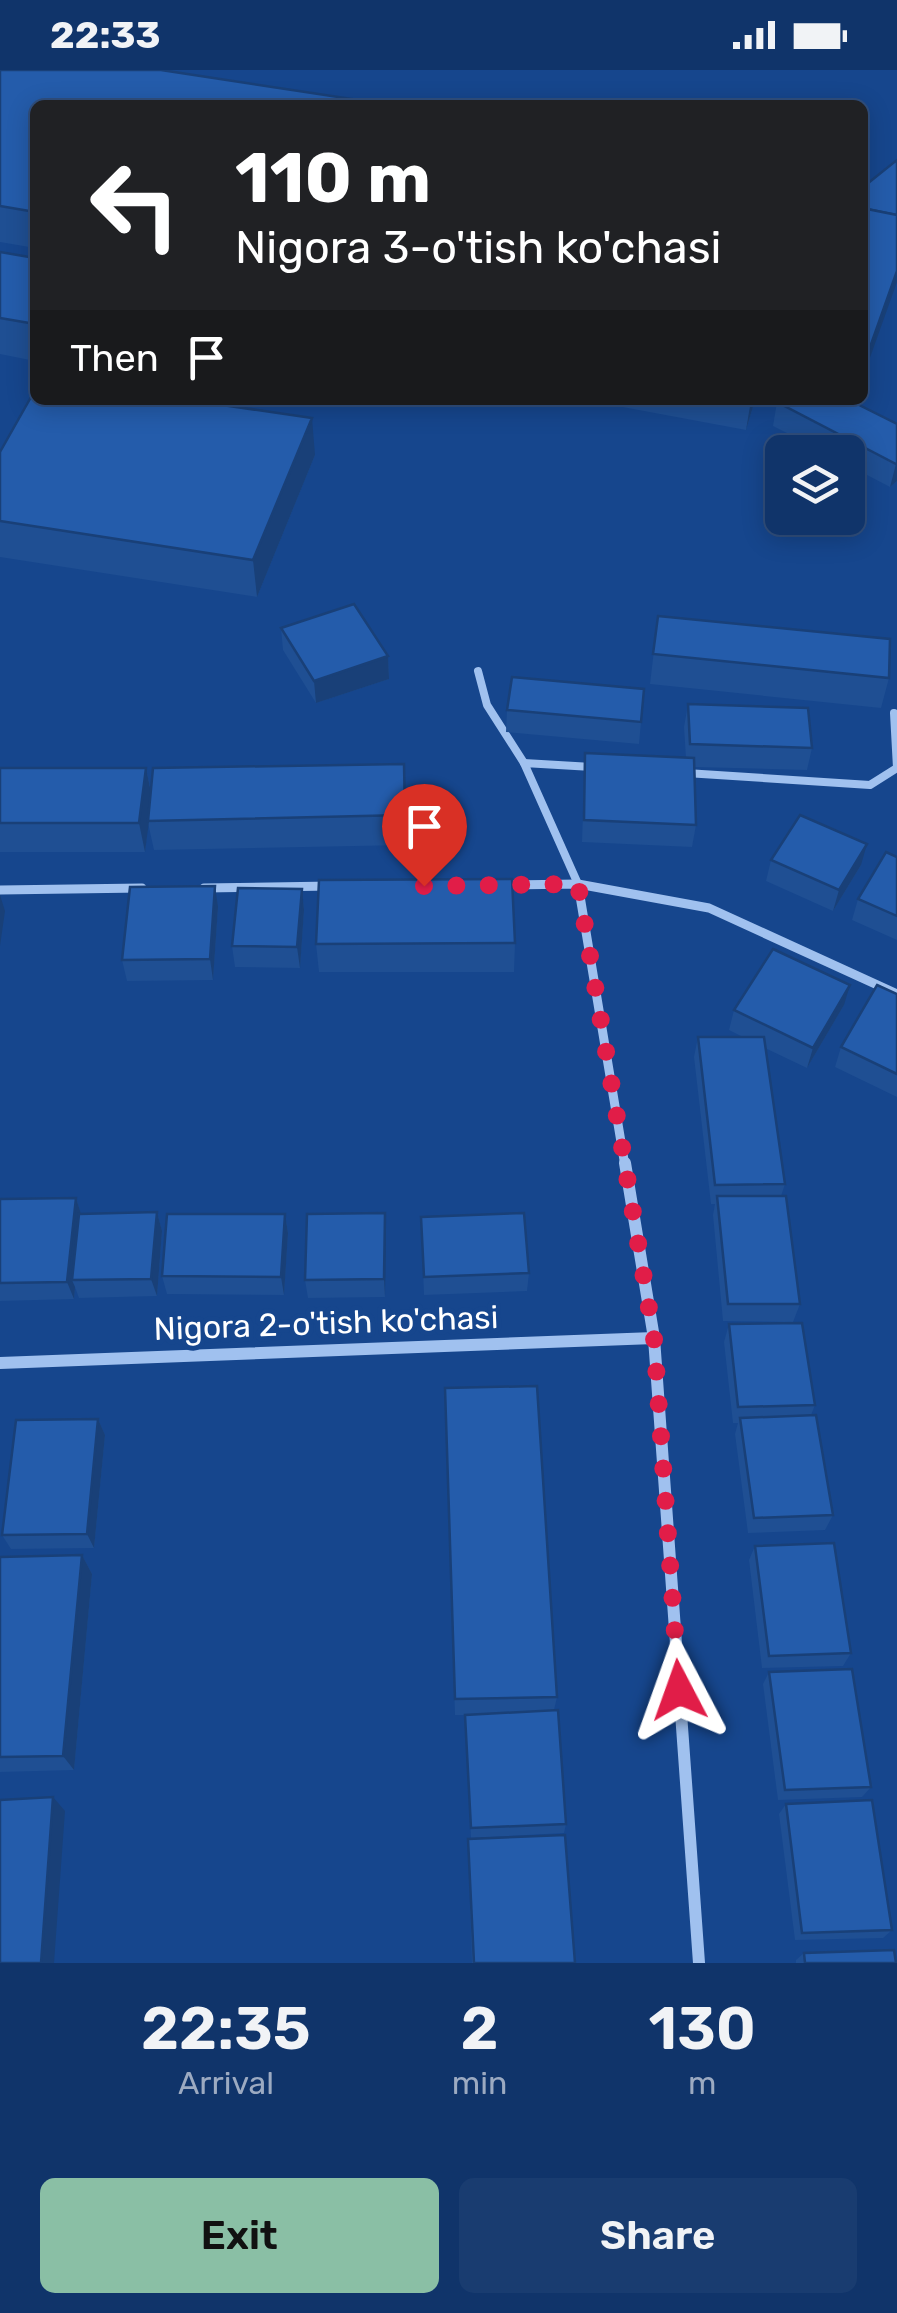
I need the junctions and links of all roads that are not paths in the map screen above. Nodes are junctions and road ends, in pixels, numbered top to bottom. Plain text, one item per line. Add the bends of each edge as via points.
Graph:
1 (478, 671) dead end
2 (894, 713) dead end
3 (524, 763) junction
4 (601, 768) edge
5 (678, 773) edge
6 (578, 884) junction
7 (478, 885) edge
8 (338, 886) edge
9 (159, 888) edge
10 (199, 888) edge
11 (0, 890) edge
12 (897, 994) edge
13 (654, 1338) junction
14 (0, 1363) edge
15 (699, 1963) edge

1 - 3 lane via 487,705
2 - 5 lane via 897,768 870,785
3 - 4 lane
3 - 6 lane
6 - 7 street
6 - 12 street via 709,908
6 - 13 street
8 - 10 street
9 - 11 street
13 - 14 street, Nigora 2-o'tish ko'chasi
13 - 15 street

